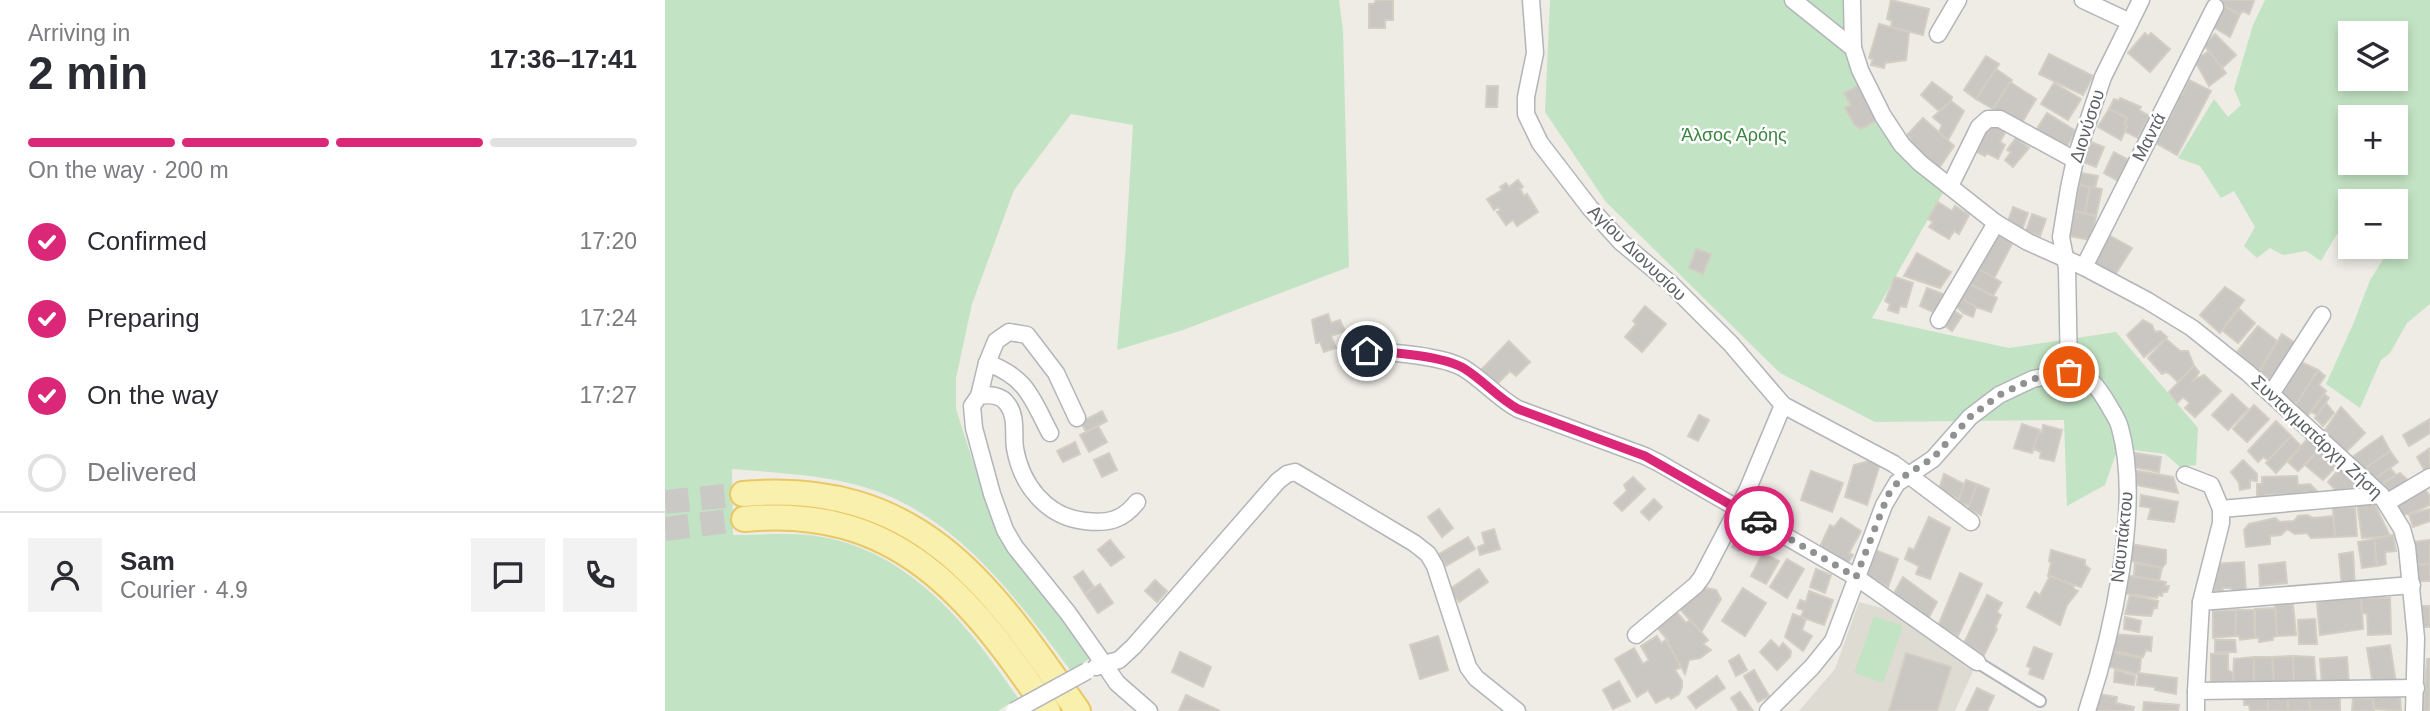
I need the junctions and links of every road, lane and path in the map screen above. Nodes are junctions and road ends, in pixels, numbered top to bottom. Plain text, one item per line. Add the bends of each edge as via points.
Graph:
1 (1531, 0) edge
2 (1793, 0) edge
3 (1852, 0) edge
4 (1958, 0) edge
5 (2083, 0) edge
6 (2141, 0) edge
7 (2215, 7) dead end
8 (2130, 22) junction
9 (1938, 34) dead end
10 (1853, 48) junction
11 (2075, 160) junction
12 (1949, 186) junction
13 (1996, 223) junction
14 (2066, 259) junction
15 (2084, 267) junction
16 (2322, 314) dead end
17 (1939, 320) dead end
18 (1367, 351) dead end
19 (987, 363) junction
20 (2069, 372) junction
21 (2271, 394) junction
22 (979, 396) junction
23 (1783, 405) junction
24 (1077, 418) dead end
25 (1050, 433) dead end
26 (1909, 474) junction
27 (2185, 475) dead end
28 (2430, 477) edge
29 (743, 494) tunnel mouth
30 (2383, 499) junction
31 (1137, 502) dead end
32 (2221, 509) junction
33 (1738, 510) junction
34 (744, 519) tunnel mouth
35 (1971, 522) dead end
36 (1856, 577) junction
37 (2412, 585) junction
38 (2201, 602) junction
39 (1636, 635) dead end
40 (2423, 638) edge
41 (1977, 662) joint
42 (1104, 664) junction
43 (2416, 688) junction
44 (2196, 691) junction
45 (2040, 701) dead end
46 (1014, 711) edge
47 (1048, 711) edge
48 (1078, 711) edge
49 (1149, 711) edge
50 (1517, 711) edge
51 (1768, 711) edge
52 (2087, 711) edge
53 (2196, 711) edge
54 (2414, 711) edge

1 - 23 street, Αγίου Διονυσίου via 1535,53 1525,109 1536,136 1598,218 1731,344
2 - 10 street
3 - 10 street
4 - 9 street
5 - 8 street
6 - 8 street, Διονύσου
7 - 15 street, Μαντά
8 - 11 street, Διονύσου via 2103,77
10 - 12 street, Συνταγματάρχη Ζήση via 1893,133
11 - 12 street via 2000,119 1988,119 1979,127
11 - 14 street, Διονύσου via 2062,228
12 - 13 street, Συνταγματάρχη Ζήση
13 - 14 street, Συνταγματάρχη Ζήση
13 - 17 street
14 - 15 street, Συνταγματάρχη Ζήση
14 - 20 street
15 - 21 street, Συνταγματάρχη Ζήση via 2192,328
16 - 21 street
18 - 33 street via 1457,365 1518,409 1645,456
19 - 22 street
19 - 24 street via 996,341 1009,332 1027,335 1056,373
19 - 25 street via 1016,376
20 - 26 street via 2033,379 1999,395 1970,417 1939,453
20 - 52 street, Ναυπάκτου via 2095,382 2120,425 2127,465 2125,541 2109,630
21 - 30 street, Συνταγματάρχη Ζήση
22 - 31 street via 994,396 1009,405 1020,468 1053,512 1103,522 1121,518
22 - 42 street via 972,406 974,428 1005,530
23 - 26 street
23 - 33 street
26 - 35 street
26 - 36 street via 1888,495
27 - 32 street via 2211,485
28 - 30 street
29 - 48 main road via 800,492 839,498 879,510 929,538 998,601
30 - 32 street
30 - 37 street, Συνταγματάρχη Ζήση via 2405,538
32 - 38 street
33 - 36 street
33 - 39 street via 1696,585
34 - 47 main road via 826,521 866,533 907,554 961,597
36 - 41 street
36 - 51 street via 1825,653
37 - 38 street
37 - 40 street, Συνταγματάρχη Ζήση
38 - 44 street
40 - 43 street, Συνταγματάρχη Ζήση
41 - 45 street
42 - 46 street, bridge
42 - 49 street via 1117,683
42 - 50 street via 1119,660 1134,646 1278,481 1296,472 1428,554 1468,667
43 - 44 street
43 - 54 street, Συνταγματάρχη Ζήση
44 - 53 street

